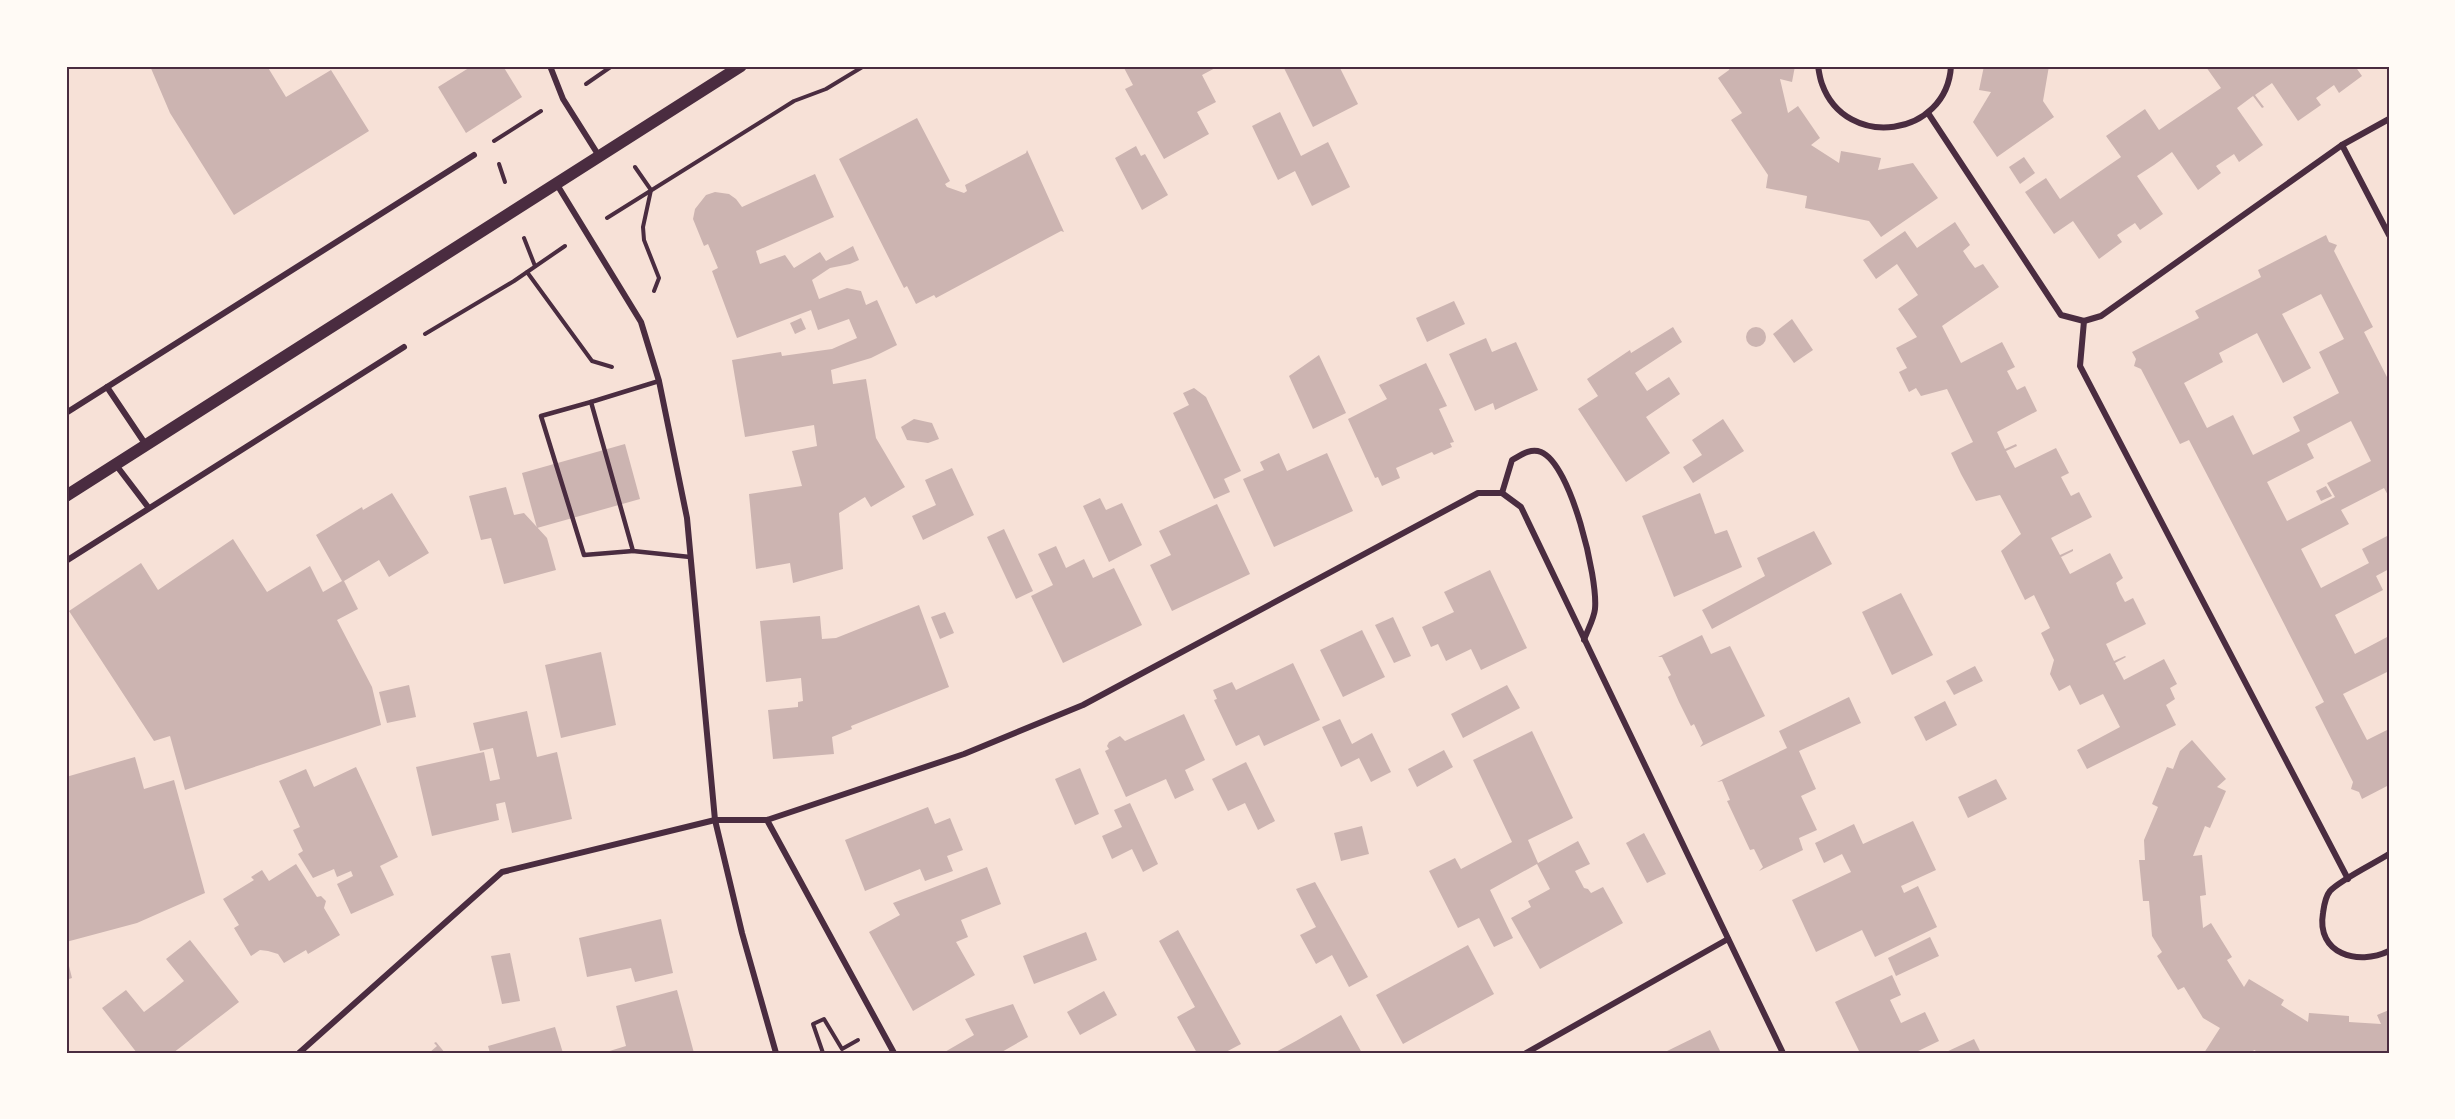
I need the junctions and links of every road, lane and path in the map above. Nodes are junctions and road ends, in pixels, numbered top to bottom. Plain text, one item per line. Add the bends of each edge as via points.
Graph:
1 (550, 66) edge
2 (612, 66) edge
3 (741, 66) edge
4 (864, 66) edge
5 (1818, 66) edge
6 (1951, 66) edge
7 (582, 86) dead end
8 (544, 109) dead end
9 (1928, 113) junction
10 (2389, 119) edge
11 (491, 144) dead end
12 (2342, 145) junction
13 (474, 155) dead end
14 (599, 156) junction
15 (556, 183) junction
16 (651, 190) junction
17 (586, 232) junction
18 (2389, 235) edge
19 (527, 272) junction
20 (2084, 321) junction
21 (641, 322) junction
22 (404, 347) joint
23 (659, 381) junction
24 (106, 387) junction
25 (591, 402) junction
26 (66, 413) edge
27 (146, 445) junction
28 (116, 464) junction
29 (1502, 494) junction
30 (66, 496) edge
31 (148, 507) junction
32 (633, 551) junction
33 (690, 557) junction
34 (66, 561) edge
35 (1584, 640) junction
36 (715, 820) junction
37 (767, 820) junction
38 (2389, 854) edge
39 (2348, 879) junction
40 (1728, 939) junction
41 (2389, 951) edge
42 (879, 1028) junction
43 (843, 1051) edge
44 (299, 1053) edge
45 (776, 1053) edge
46 (823, 1053) edge
47 (894, 1053) edge
48 (1526, 1053) edge
49 (1783, 1053) edge

1 - 14 street via 563,99
2 - 7 path
3 - 14 main road
4 - 16 path via 826,89 794,101
5 - 9 street via 1832,103 1867,126 1910,124
6 - 9 street via 1942,96
8 - 11 path
9 - 20 street via 2061,315
10 - 12 street
12 - 18 street
12 - 20 street via 2101,316
13 - 24 street
14 - 15 main road
15 - 17 street
15 - 27 main road
16 - 17 path
16 - 21 path via 644,240 659,278
17 - 19 path
17 - 21 street
19 - 22 path
19 - 23 path via 592,361
20 - 39 street via 2080,366
21 - 23 street
22 - 31 street
23 - 25 lane
23 - 33 street via 687,518
24 - 26 street
24 - 27 street
25 - 32 lane
25 - 32 lane via 541,416 584,555
27 - 28 main road
28 - 30 main road
28 - 31 street
29 - 35 street via 1521,507
29 - 35 street via 1512,460 1528,451 1540,452 1554,461 1577,509 1589,562 1595,610
29 - 37 street via 1478,493 1083,705 964,754
31 - 34 street
32 - 33 lane
33 - 36 street
35 - 40 street
36 - 37 street
36 - 44 street via 502,872
36 - 45 street
37 - 42 street
38 - 39 street
39 - 41 street via 2331,891 2324,903 2325,938 2337,951 2359,959
40 - 48 street
40 - 49 street
42 - 43 path
42 - 47 street
43 - 46 path via 824,1019 813,1024

